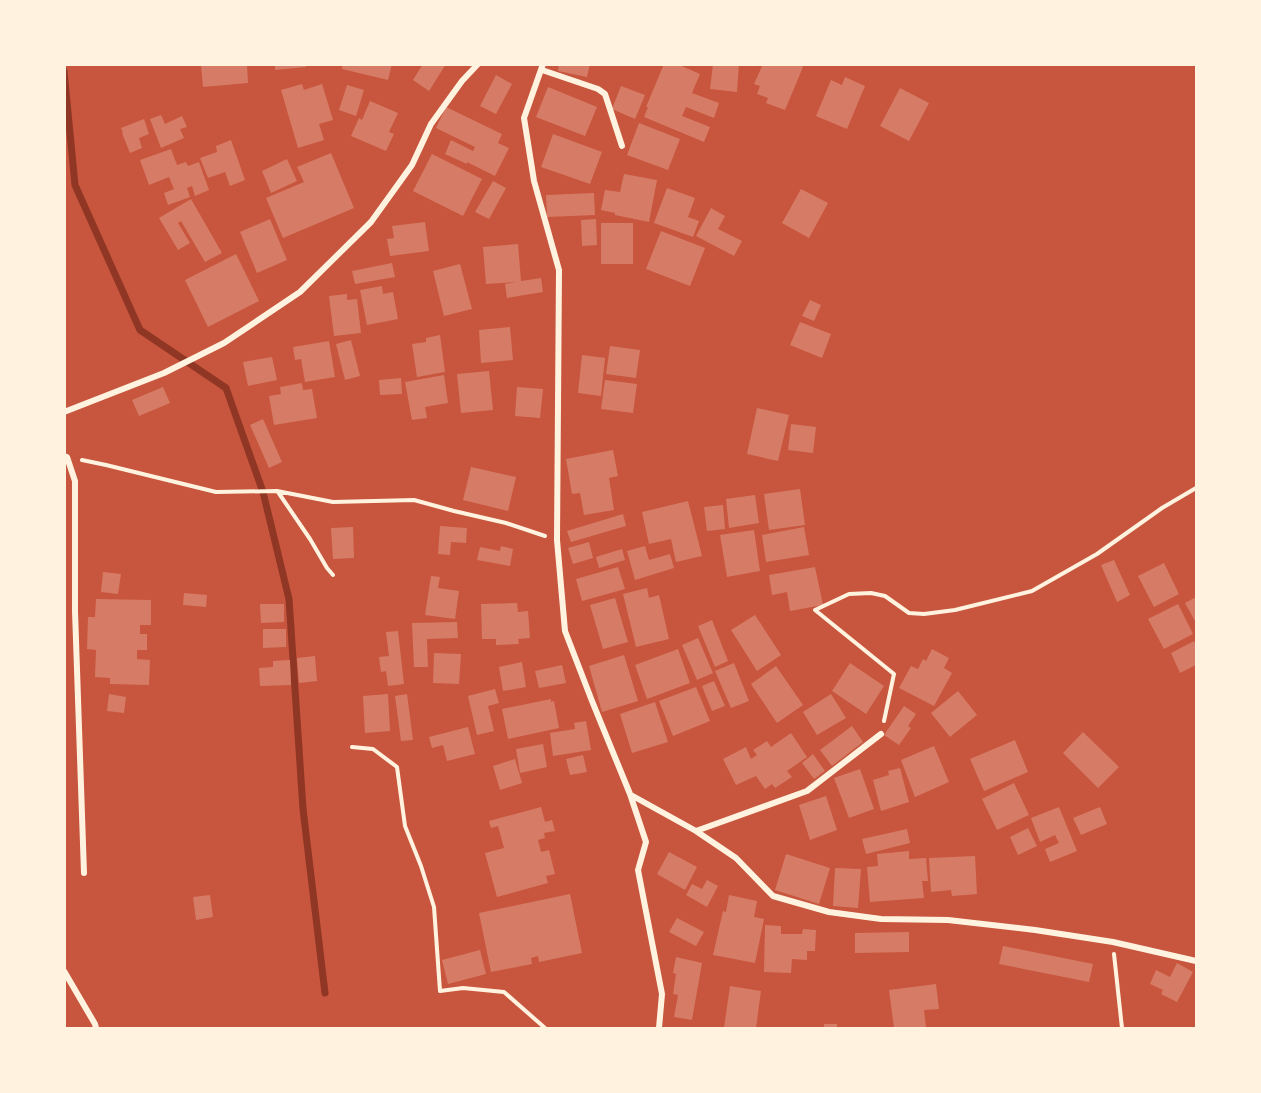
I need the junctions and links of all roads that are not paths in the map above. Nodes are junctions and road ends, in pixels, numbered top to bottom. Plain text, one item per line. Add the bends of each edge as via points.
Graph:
1 (478, 64) edge
2 (543, 67) edge
3 (622, 146) dead end
4 (64, 412) edge
5 (66, 457) edge
6 (881, 734) road end
7 (630, 794) junction
8 (696, 831) junction
9 (84, 873) dead end
10 (1197, 961) edge
11 (64, 972) edge
12 (96, 1029) edge
13 (659, 1029) edge

1 - 4 street via 431,124 412,165 371,222 300,292 224,343 164,373
2 - 3 street via 605,94
2 - 7 street via 525,118 534,181 559,270 557,540 565,631
5 - 9 street via 75,481
6 - 8 street via 807,791
7 - 8 street
7 - 13 street via 646,842 638,870 662,994
8 - 10 street via 736,858 773,896 829,912 1035,930
11 - 12 street

